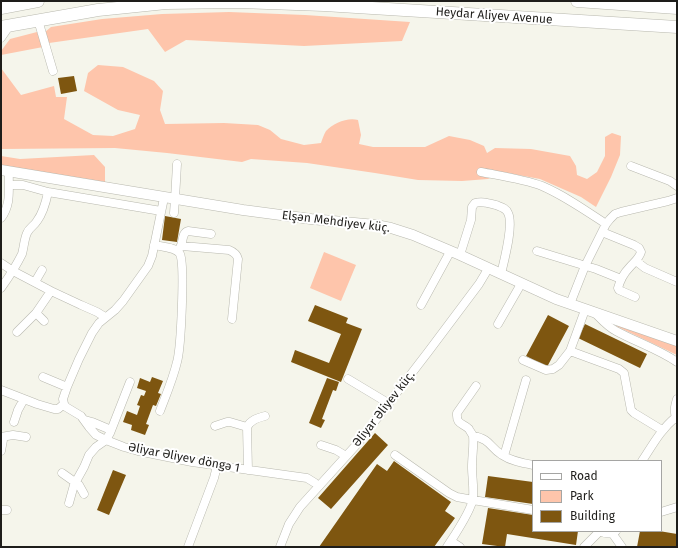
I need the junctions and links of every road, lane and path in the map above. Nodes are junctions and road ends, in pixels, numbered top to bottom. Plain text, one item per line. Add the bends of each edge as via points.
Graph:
1 (38, 1) edge
2 (577, 1) edge
3 (1, 8) edge
4 (677, 8) edge
5 (38, 20) junction
6 (5, 26) edge
7 (677, 27) edge
8 (1, 38) edge
9 (52, 71) dead end
10 (177, 164) dead end
11 (631, 166) dead end
12 (5, 171) edge
13 (481, 172) dead end
14 (9, 184) junction
15 (677, 186) edge
16 (48, 192) junction
17 (164, 198) junction
18 (677, 198) edge
19 (175, 200) junction
20 (161, 211) junction
21 (174, 213) dead end
22 (1, 218) edge
23 (606, 224) junction
24 (602, 232) junction
25 (211, 234) dead end
26 (154, 245) junction
27 (180, 249) junction
28 (537, 251) dead end
29 (455, 253) junction
30 (636, 261) junction
31 (1, 263) edge
32 (585, 266) junction
33 (488, 269) junction
34 (42, 270) dead end
35 (13, 271) junction
36 (501, 274) junction
37 (621, 279) junction
38 (35, 282) junction
39 (677, 282) edge
40 (521, 284) junction
41 (1, 288) edge
42 (51, 291) junction
43 (635, 297) dead end
44 (570, 304) junction
45 (421, 305) dead end
46 (584, 310) junction
47 (36, 313) junction
48 (595, 313) junction
49 (106, 318) junction
50 (232, 319) dead end
51 (44, 321) dead end
52 (498, 324) dead end
53 (17, 332) dead end
54 (677, 342) edge
55 (570, 351) junction
56 (523, 360) dead end
57 (677, 362) edge
58 (43, 377) dead end
59 (348, 379) dead end
60 (526, 380) dead end
61 (130, 382) dead end
62 (476, 386) dead end
63 (67, 387) junction
64 (1, 390) edge
65 (24, 398) junction
66 (677, 399) edge
67 (388, 403) junction
68 (64, 404) junction
69 (160, 411) dead end
70 (265, 416) dead end
71 (676, 418) edge
72 (85, 420) junction
73 (14, 422) dead end
74 (215, 426) dead end
75 (247, 427) junction
76 (111, 430) junction
77 (662, 430) junction
78 (473, 436) junction
79 (1, 437) edge
80 (26, 438) dead end
81 (106, 440) junction
82 (321, 445) dead end
83 (1, 451) edge
84 (395, 455) dead end
85 (346, 456) junction
86 (504, 456) junction
87 (643, 460) edge
88 (532, 465) edge
89 (217, 466) junction
90 (248, 470) junction
91 (62, 474) dead end
92 (75, 482) junction
93 (318, 486) junction
94 (84, 494) dead end
95 (473, 500) junction
96 (69, 503) dead end
97 (677, 507) edge
98 (532, 510) edge
99 (662, 512) edge
100 (599, 532) edge
101 (602, 532) edge
102 (614, 532) edge
103 (454, 545) edge
104 (188, 547) edge
105 (280, 547) edge
106 (584, 547) edge
107 (622, 547) edge

1 - 3 highway
2 - 4 highway
5 - 6 highway, Heydar Aliyev Avenue
5 - 7 highway, Heydar Aliyev Avenue via 143,5 239,2
5 - 9 street
6 - 8 street
10 - 19 street
11 - 15 street
12 - 14 street
12 - 17 main road, Elşən Mehdiyev küç.
13 - 23 street via 542,186 573,201
14 - 16 street
14 - 22 street via 9,200
16 - 20 street
16 - 35 street via 38,220 24,240 22,254
17 - 19 main road, Elşən Mehdiyev küç.
17 - 20 street
18 - 23 street via 615,214
19 - 21 street
19 - 29 main road, Elşən Mehdiyev küç. via 376,226 404,232
20 - 26 street
23 - 24 street
24 - 30 street via 639,248 641,252
24 - 32 street
25 - 27 street via 185,232
26 - 27 street
26 - 49 street via 144,273 123,301
27 - 50 street via 229,250 237,255
27 - 69 street via 183,268 178,362
28 - 32 street
29 - 33 main road, Elşən Mehdiyev küç.
29 - 36 street via 471,220 472,207 475,203 484,202 504,208 510,220
29 - 45 street
30 - 37 street
30 - 39 street via 645,268
31 - 35 street
32 - 37 street
32 - 44 street
33 - 36 main road, Elşən Mehdiyev küç.
33 - 67 street, Əliyar Əliyev küç.
34 - 38 street
35 - 38 street
35 - 41 street
36 - 40 main road, Elşən Mehdiyev küç.
37 - 43 street via 619,290
38 - 42 street
40 - 44 main road, Elşən Mehdiyev küç.
40 - 52 street
42 - 47 street
42 - 49 street
44 - 46 main road, Elşən Mehdiyev küç.
46 - 48 main road, Elşən Mehdiyev küç.
46 - 55 street
47 - 51 street
47 - 53 street
48 - 54 main road, Elşən Mehdiyev küç.
48 - 57 street via 615,331
49 - 63 street via 92,333
55 - 56 street via 553,369 546,370
55 - 77 street via 624,373 631,410
58 - 63 street
59 - 67 street
60 - 86 street
61 - 76 street
62 - 78 street via 456,418
63 - 68 street
64 - 65 street
65 - 68 street via 54,409
65 - 73 street
66 - 71 street via 674,410
67 - 85 street, Əliyar Əliyev küç.
68 - 72 street, Əliyar Əliyev döngə 1
70 - 75 street via 249,423
71 - 77 street
72 - 76 street
72 - 81 street, Əliyar Əliyev döngə 1 via 93,432
74 - 75 street via 230,422
75 - 90 street
76 - 81 street
77 - 87 street
78 - 86 street via 482,437
78 - 95 street
79 - 80 street via 13,435
79 - 83 street
81 - 89 street, Əliyar Əliyev döngə 1 via 138,451
81 - 92 street via 92,450
82 - 85 street
84 - 95 street via 449,493
85 - 93 street, Əliyar Əliyev küç.
86 - 88 street
89 - 90 street, Əliyar Əliyev döngə 1
89 - 104 street
90 - 93 street, Əliyar Əliyev döngə 1 via 306,478
91 - 92 street
92 - 94 street
92 - 96 street
93 - 105 street, Əliyar Əliyev küç. via 293,517
95 - 98 street
95 - 103 street
97 - 99 street
100 - 106 street
101 - 102 street
102 - 107 street

